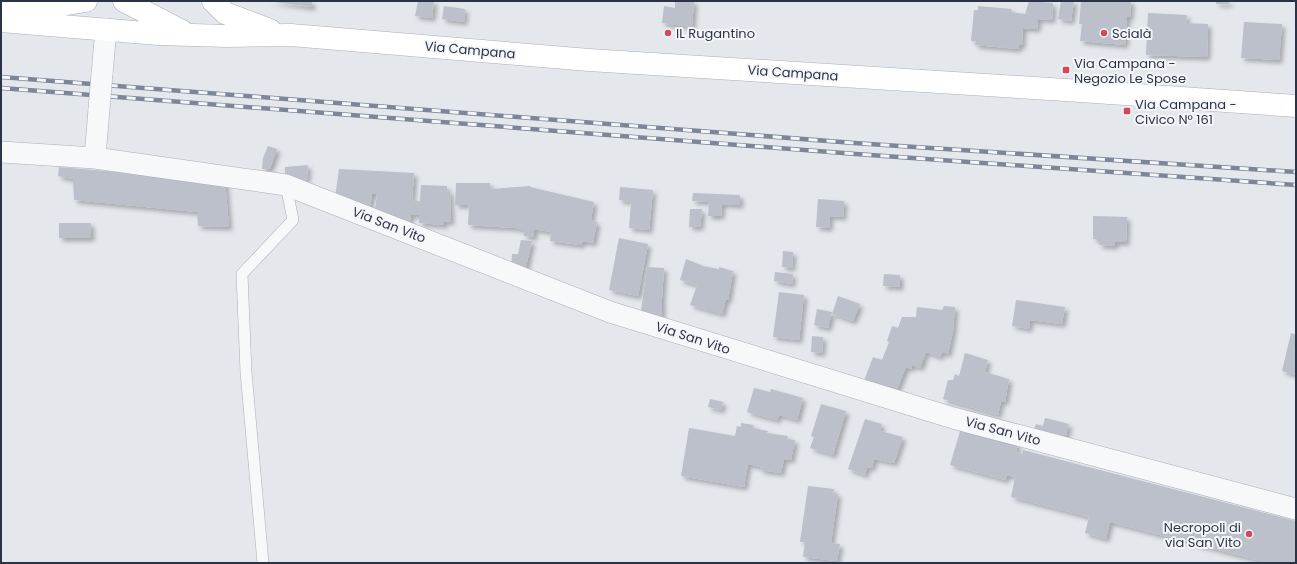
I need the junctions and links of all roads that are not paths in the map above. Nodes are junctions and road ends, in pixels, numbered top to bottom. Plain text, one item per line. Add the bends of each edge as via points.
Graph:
1 (86, 1) edge
2 (124, 1) edge
3 (213, 1) edge
4 (1, 10) edge
5 (1, 21) edge
6 (106, 30) junction
7 (190, 35) junction
8 (291, 35) junction
9 (1296, 106) edge
10 (1, 152) edge
11 (95, 158) junction
12 (286, 185) junction
13 (1296, 509) edge
14 (262, 563) edge

1 - 4 street
2 - 7 street
3 - 8 street, Via Campana via 225,12 240,19
5 - 6 street, Via Campana
6 - 7 street, Via Campana
6 - 11 street, bridge
7 - 8 street, Via Campana
8 - 9 street, Via Campana via 589,60
10 - 11 street, Via San Vito
11 - 12 street, Via San Vito
12 - 13 street, Via San Vito via 610,312 952,418
12 - 14 lane via 293,220 242,274 246,372

